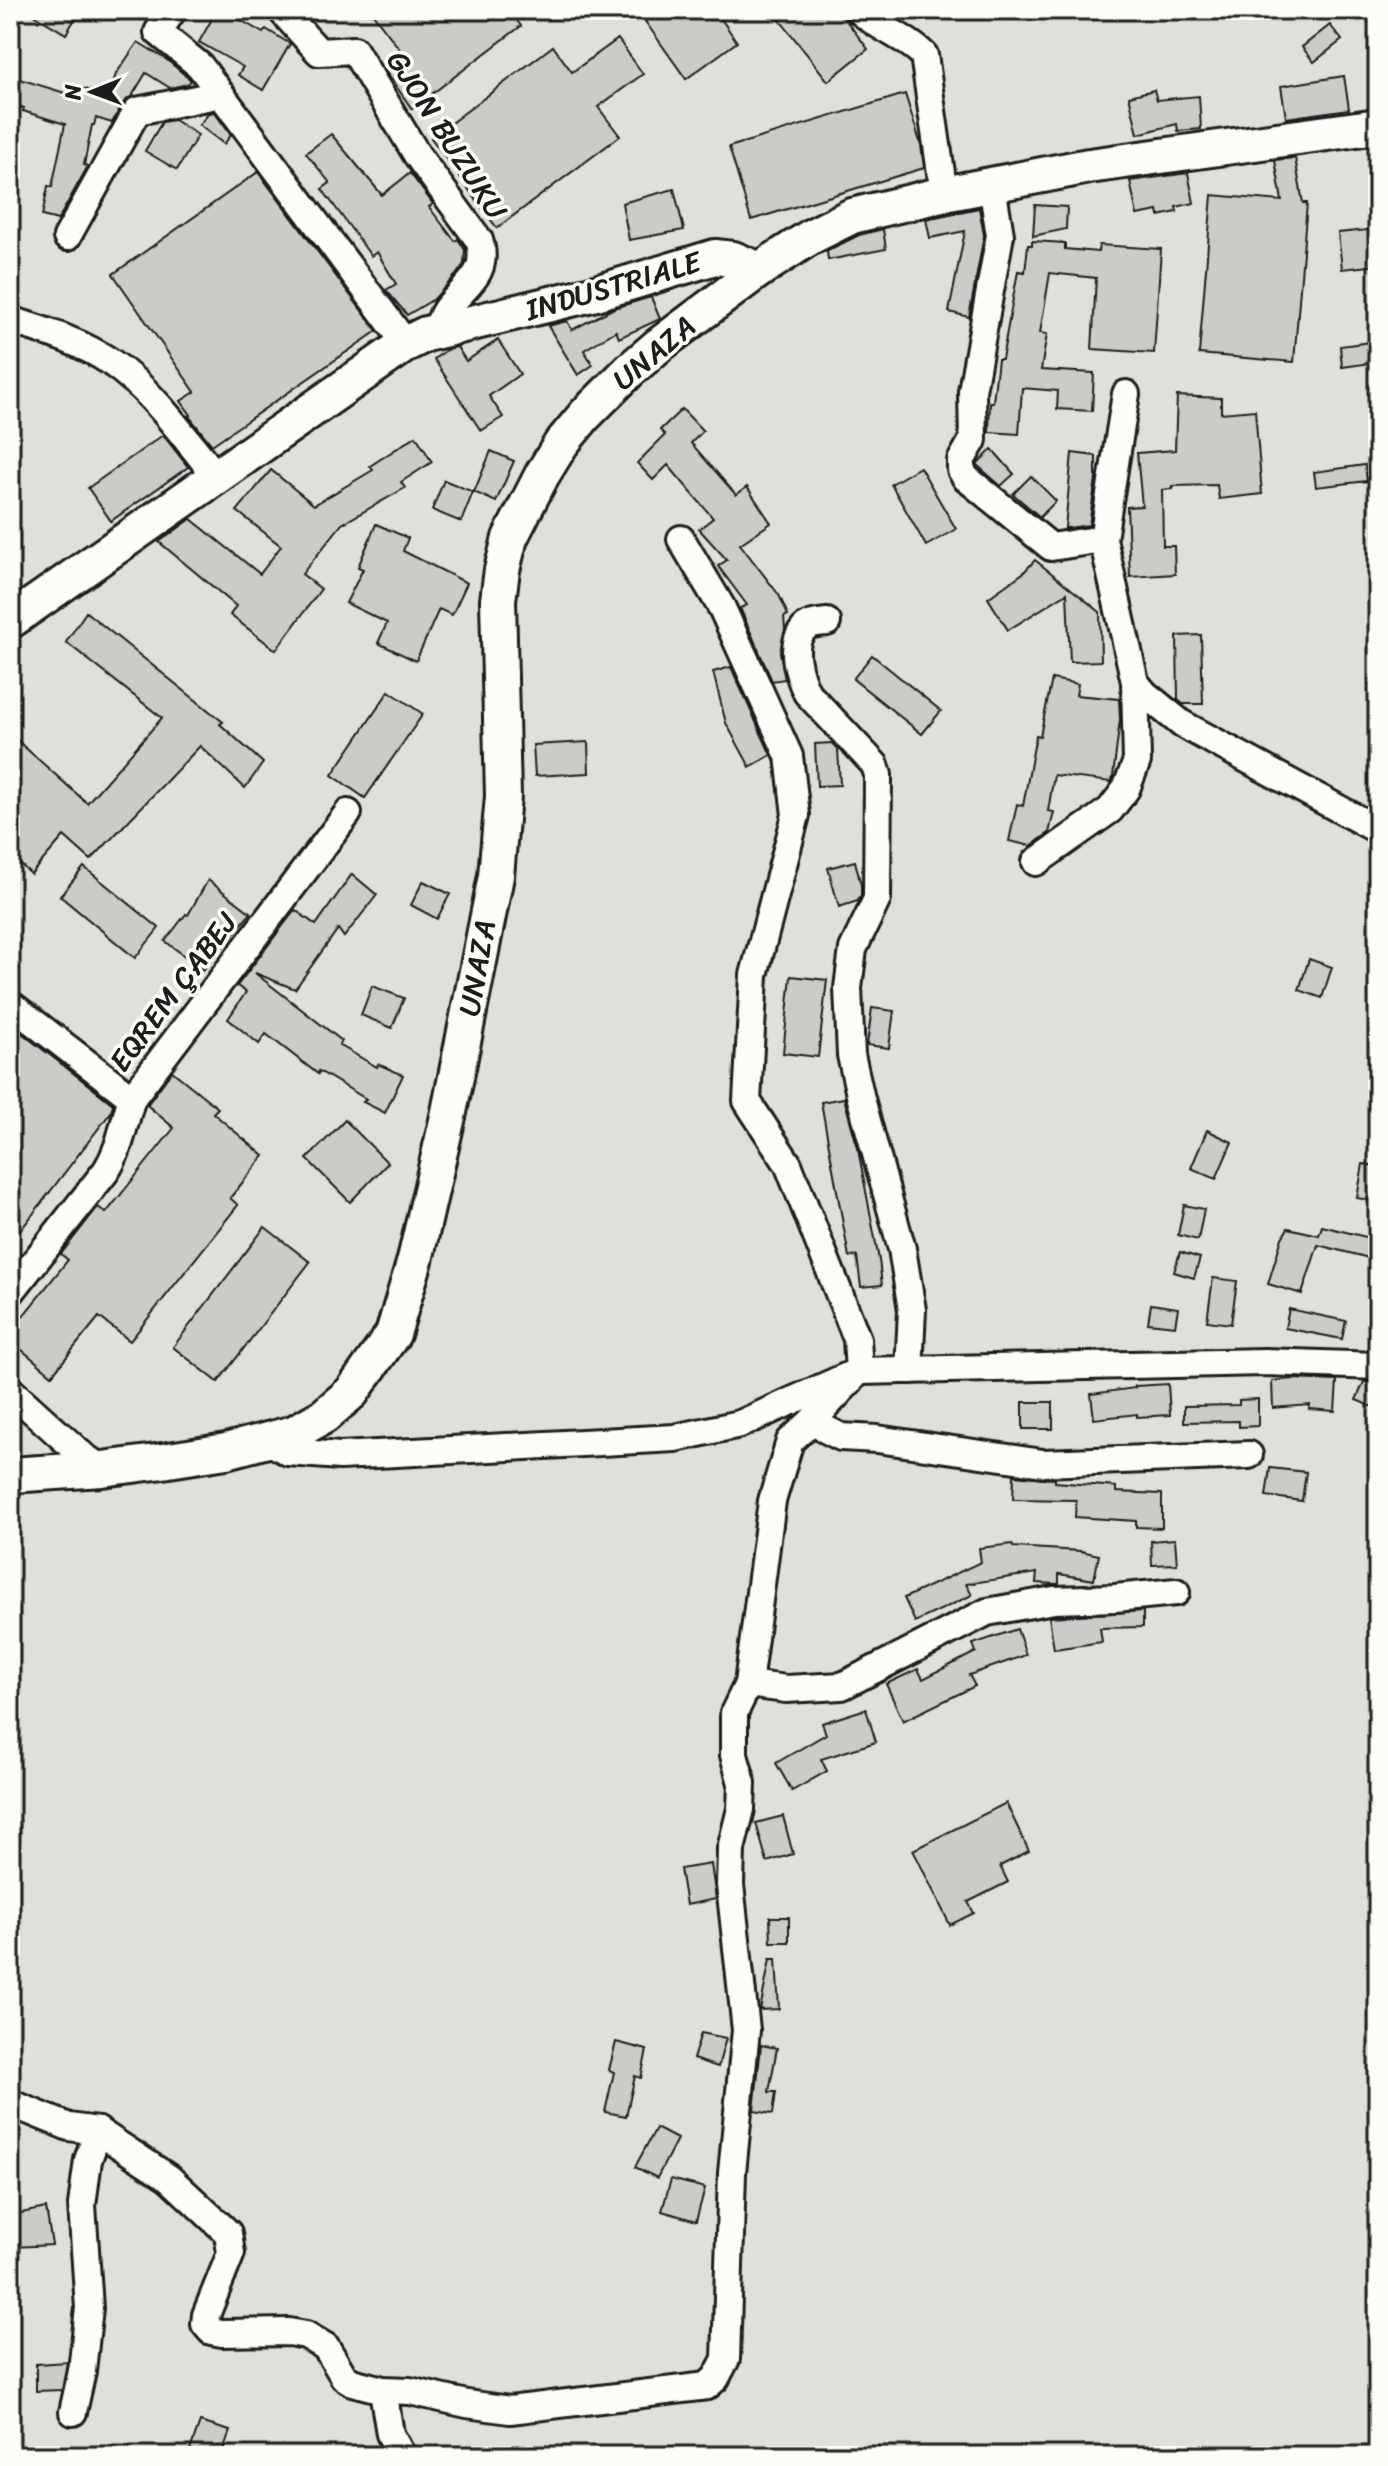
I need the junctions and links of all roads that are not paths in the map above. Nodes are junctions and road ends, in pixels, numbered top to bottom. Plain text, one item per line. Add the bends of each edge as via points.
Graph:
1 (173, 10) edge
2 (281, 10) edge
3 (859, 10) edge
4 (221, 94) junction
5 (1378, 126) edge
6 (992, 186) junction
7 (944, 194) junction
8 (67, 237) dead end
9 (759, 270) junction
10 (10, 320) edge
11 (421, 338) junction
12 (1126, 394) dead end
13 (217, 477) junction
14 (681, 539) dead end
15 (1103, 539) junction
16 (10, 621) edge
17 (827, 622) dead end
18 (1135, 682) junction
19 (348, 813) dead end
20 (1378, 830) edge
21 (1036, 862) dead end
22 (10, 1004) edge
23 (132, 1098) junction
24 (10, 1293) edge
25 (1378, 1366) edge
26 (909, 1370) junction
27 (859, 1371) junction
28 (10, 1390) edge
29 (814, 1419) junction
30 (269, 1441) junction
31 (1249, 1455) dead end
32 (102, 1469) junction
33 (10, 1475) edge
34 (1176, 1592) dead end
35 (748, 1684) junction
36 (10, 2103) edge
37 (98, 2131) junction
38 (383, 2390) junction
39 (73, 2412) dead end
40 (402, 2456) edge

1 - 4 street via 158,32 200,66
2 - 11 street, GJON BUZUKU via 319,52 354,50 417,155 479,240 484,255 480,269
3 - 7 street via 924,55
4 - 8 street via 137,111
4 - 11 street
5 - 6 main road via 1089,166
6 - 7 main road
6 - 15 street via 1000,235 972,391 973,440 961,470 1051,547
7 - 9 main road via 852,216
9 - 11 main road, INDUSTRIALE via 715,257
9 - 30 main road, UNAZA via 659,345 585,415 542,475 510,538 498,600 503,796 496,876 415,1260 393,1334 352,1392 324,1416
10 - 13 street via 48,331 113,364 159,408
11 - 13 main road, INDUSTRIALE
12 - 15 street
13 - 16 main road, INDUSTRIALE
14 - 27 street via 722,608 789,756 796,815 754,975 747,1101 788,1164 857,1339
15 - 18 street
17 - 26 street via 803,629 796,661 807,693 875,765 878,775 877,899 853,949 848,988 851,1055 902,1249 912,1310
18 - 20 street via 1182,724
18 - 21 street via 1137,761 1126,789 1110,810
19 - 23 street, EQREM ÇABEJ
22 - 23 street
23 - 24 street, EQREM ÇABEJ via 117,1155
25 - 26 street via 1265,1362
26 - 27 street
27 - 29 street
27 - 30 street via 740,1424 675,1438 340,1456 288,1452
28 - 32 street
29 - 31 street via 841,1437 1043,1463
29 - 35 street via 790,1441 772,1501
30 - 32 main road, UNAZA
32 - 33 main road, UNAZA
34 - 35 street via 1054,1600 987,1612 842,1686 786,1689
35 - 38 street via 734,1713 733,1741 742,1783 730,1885 746,2030 732,2173 726,2359 707,2386 510,2410
36 - 37 street via 69,2127
37 - 38 street via 169,2178 228,2233 231,2253 206,2315 211,2331 306,2335 326,2347 344,2377
37 - 39 street via 82,2205 89,2308
38 - 40 street via 390,2434

